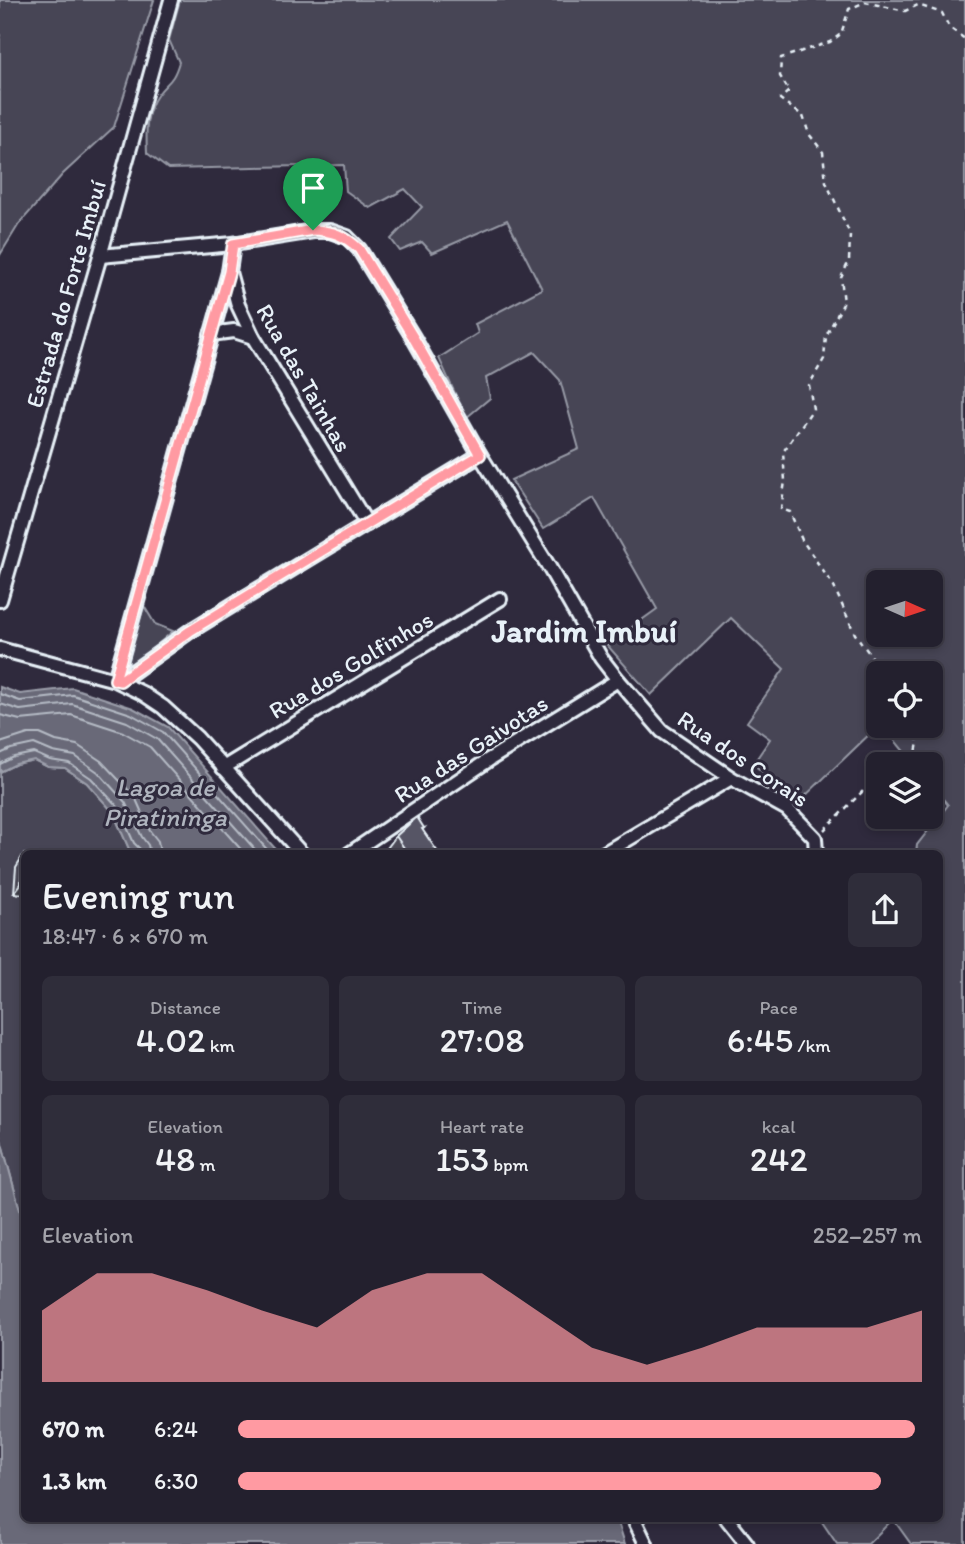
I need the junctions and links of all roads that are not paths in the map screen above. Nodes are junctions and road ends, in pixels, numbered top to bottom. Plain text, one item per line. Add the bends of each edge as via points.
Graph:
1 (171, 0) edge
2 (233, 244) junction
3 (100, 256) junction
4 (229, 272) junction
5 (211, 334) junction
6 (253, 337) junction
7 (480, 455) junction
8 (367, 524) junction
9 (500, 599) dead end
10 (0, 600) edge
11 (0, 649) edge
12 (618, 680) junction
13 (117, 681) junction
14 (223, 768) junction
15 (731, 778) junction
16 (298, 850) edge
17 (355, 850) edge
18 (610, 850) edge
19 (816, 850) edge
20 (635, 1522) edge
21 (729, 1522) edge
22 (646, 1544) edge
23 (747, 1544) edge

1 - 3 street, Estrada do Forte Imbuí
2 - 3 street, Rua dos Corais
2 - 4 street, Rua das Tainhas
2 - 7 street, Rua dos Corais via 313,230 346,237 359,249
3 - 10 street, Estrada do Forte Imbuí
4 - 5 street
4 - 6 street, Rua das Tainhas
5 - 6 street via 234,331
5 - 13 street
6 - 8 street, Rua das Tainhas
7 - 8 street
7 - 12 street, Rua dos Corais
8 - 13 street via 190,631
9 - 14 street, Rua dos Golfinhos
11 - 13 street
12 - 15 street, Rua dos Corais via 662,731
12 - 17 street, Rua das Gaivotas
13 - 14 street via 163,708
14 - 16 street
15 - 18 street
15 - 19 street, Rua dos Corais via 787,809 815,838
20 - 22 street
21 - 23 street

